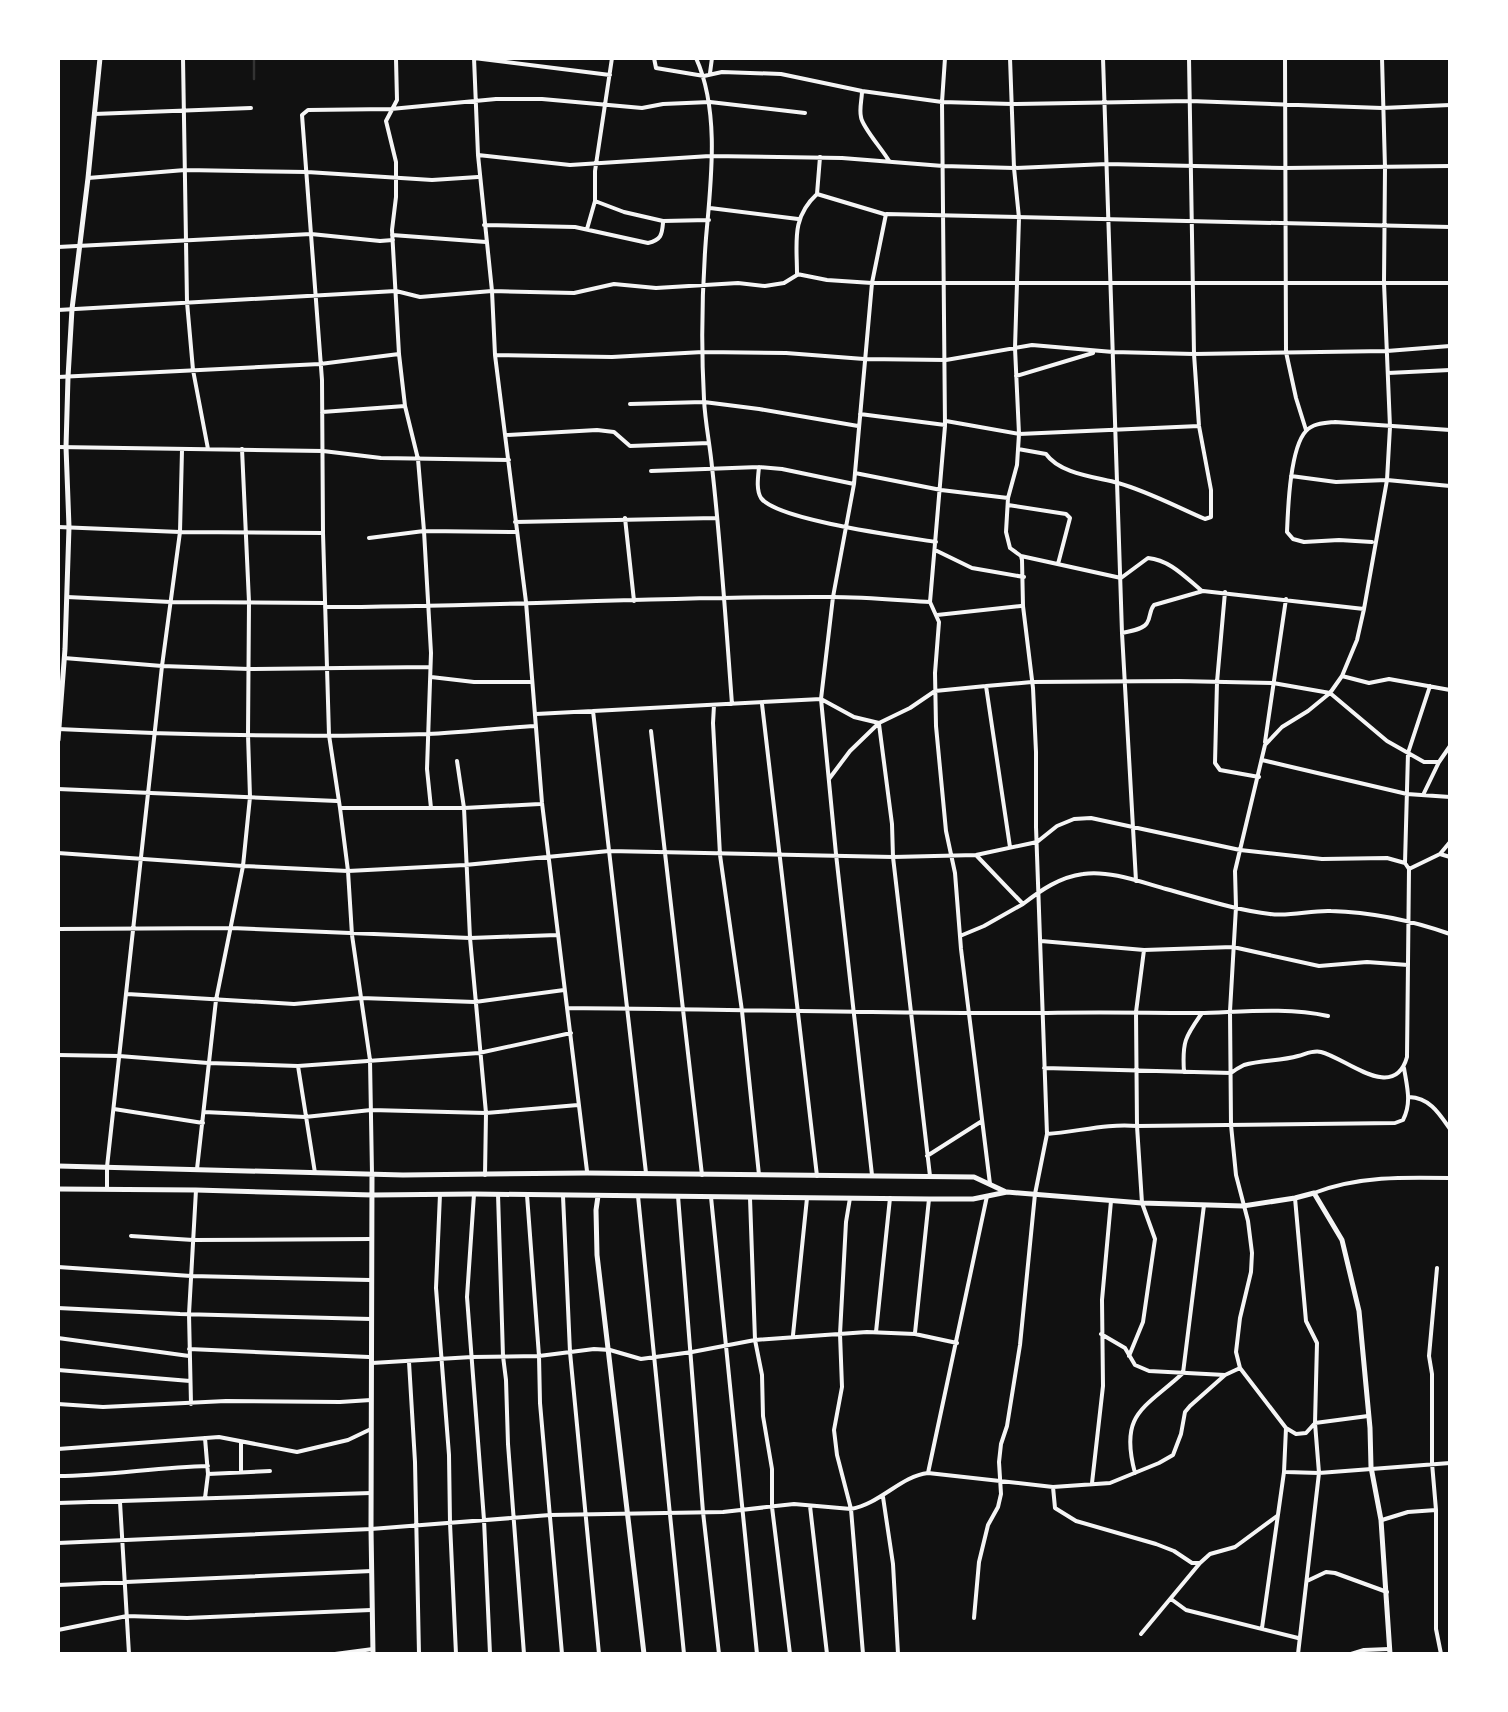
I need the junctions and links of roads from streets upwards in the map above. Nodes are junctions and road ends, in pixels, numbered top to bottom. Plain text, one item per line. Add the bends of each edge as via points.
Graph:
1 (100, 58) edge
2 (183, 58) edge
3 (396, 58) edge
4 (474, 58) edge
5 (612, 58) edge
6 (654, 58) edge
7 (696, 58) edge
8 (712, 58) edge
9 (946, 58) edge
10 (1010, 58) edge
11 (1103, 58) edge
12 (1189, 58) edge
13 (1285, 58) edge
14 (1382, 58) edge
15 (610, 74) junction
16 (707, 75) junction
17 (862, 91) junction
18 (1104, 101) junction
19 (1190, 101) junction
20 (476, 102) junction
21 (710, 102) junction
22 (942, 102) junction
23 (605, 104) junction
24 (1012, 104) junction
25 (1450, 105) edge
26 (1285, 106) junction
27 (251, 108) dead end
28 (1382, 108) junction
29 (391, 109) junction
30 (184, 110) junction
31 (805, 113) dead end
32 (94, 114) junction
33 (478, 154) junction
34 (710, 156) junction
35 (820, 157) junction
36 (889, 161) junction
37 (596, 164) junction
38 (1106, 164) junction
39 (944, 166) junction
40 (1191, 166) junction
41 (1450, 166) edge
42 (1014, 168) junction
43 (1285, 168) junction
44 (1385, 168) junction
45 (185, 170) junction
46 (307, 172) junction
47 (480, 177) junction
48 (88, 178) junction
49 (396, 179) junction
50 (817, 194) junction
51 (595, 201) junction
52 (710, 208) junction
53 (886, 214) junction
54 (943, 216) junction
55 (798, 218) junction
56 (1018, 218) junction
57 (709, 220) junction
58 (1108, 220) junction
59 (663, 221) junction
60 (1192, 222) junction
61 (1287, 224) junction
62 (484, 225) junction
63 (1384, 226) junction
64 (1450, 227) edge
65 (587, 229) junction
66 (311, 234) junction
67 (393, 237) junction
68 (187, 238) junction
69 (486, 242) junction
70 (58, 246) edge
71 (80, 246) junction
72 (797, 274) junction
73 (944, 282) junction
74 (1016, 282) junction
75 (872, 283) junction
76 (1450, 283) edge
77 (705, 284) junction
78 (1111, 284) junction
79 (1193, 284) junction
80 (1286, 284) junction
81 (1384, 284) junction
82 (396, 291) junction
83 (492, 291) junction
84 (314, 296) junction
85 (186, 302) junction
86 (72, 309) junction
87 (58, 310) edge
88 (1450, 346) edge
89 (1015, 348) junction
90 (1098, 351) junction
91 (1387, 351) junction
92 (703, 352) junction
93 (1113, 352) junction
94 (1286, 352) junction
95 (399, 354) junction
96 (1194, 354) junction
97 (495, 356) junction
98 (864, 359) junction
99 (946, 360) junction
100 (320, 364) junction
101 (193, 370) junction
102 (1450, 370) edge
103 (1388, 373) junction
104 (1016, 376) junction
105 (58, 377) edge
106 (68, 377) junction
107 (704, 402) junction
108 (630, 404) dead end
109 (405, 406) junction
110 (322, 412) junction
111 (860, 414) junction
112 (945, 423) junction
113 (859, 426) junction
114 (1200, 426) junction
115 (1390, 427) junction
116 (1116, 428) junction
117 (1306, 430) junction
118 (1450, 430) edge
119 (506, 434) junction
120 (1018, 434) junction
121 (709, 443) junction
122 (58, 447) edge
123 (66, 448) junction
124 (242, 449) junction
125 (1018, 449) junction
126 (182, 450) junction
127 (208, 450) junction
128 (323, 451) junction
129 (418, 459) junction
130 (509, 460) junction
131 (758, 467) junction
132 (712, 469) junction
133 (650, 471) dead end
134 (855, 473) junction
135 (1291, 476) junction
136 (1386, 480) junction
137 (1118, 483) junction
138 (854, 484) junction
139 (1450, 486) edge
140 (941, 490) junction
141 (1008, 498) junction
142 (1008, 506) junction
143 (625, 518) junction
144 (716, 518) junction
145 (516, 522) junction
146 (58, 527) edge
147 (69, 527) junction
148 (847, 527) junction
149 (424, 530) junction
150 (180, 532) junction
151 (516, 532) junction
152 (246, 533) junction
153 (322, 533) junction
154 (369, 538) dead end
155 (936, 542) junction
156 (1374, 542) junction
157 (934, 550) junction
158 (1022, 556) junction
159 (1058, 564) junction
160 (1024, 578) junction
161 (1121, 578) junction
162 (58, 590) edge
163 (1203, 591) junction
164 (1225, 592) junction
165 (67, 593) junction
166 (833, 596) junction
167 (724, 599) junction
168 (1286, 599) junction
169 (634, 601) junction
170 (171, 602) junction
171 (249, 602) junction
172 (526, 602) junction
173 (930, 602) junction
174 (325, 605) junction
175 (1023, 606) junction
176 (428, 607) junction
177 (1364, 609) junction
178 (936, 616) junction
179 (1122, 634) junction
180 (61, 649) edge
181 (64, 658) junction
182 (162, 666) junction
183 (431, 666) junction
184 (326, 667) junction
185 (249, 670) junction
186 (1342, 676) junction
187 (430, 677) junction
188 (532, 682) junction
189 (1032, 682) junction
190 (1125, 682) junction
191 (1217, 682) junction
192 (1273, 683) junction
193 (986, 686) junction
194 (1430, 686) junction
195 (1450, 690) edge
196 (935, 692) junction
197 (1330, 692) junction
198 (821, 699) junction
199 (762, 703) junction
200 (714, 704) junction
201 (732, 704) junction
202 (593, 711) junction
203 (536, 714) junction
204 (879, 723) junction
205 (536, 726) junction
206 (58, 729) edge
207 (651, 732) dead end
208 (156, 733) junction
209 (430, 734) junction
210 (248, 735) junction
211 (329, 735) junction
212 (58, 740) edge
213 (1264, 745) junction
214 (1450, 746) edge
215 (1408, 753) junction
216 (1262, 760) junction
217 (457, 761) dead end
218 (1439, 762) junction
219 (1259, 777) junction
220 (829, 779) junction
221 (58, 788) edge
222 (149, 794) junction
223 (1407, 794) junction
224 (1424, 795) junction
225 (250, 797) junction
226 (1450, 797) edge
227 (339, 801) junction
228 (542, 804) junction
229 (340, 808) junction
230 (431, 808) junction
231 (464, 808) junction
232 (1134, 828) junction
233 (1038, 842) junction
234 (1450, 842) edge
235 (1010, 847) junction
236 (1240, 850) junction
237 (609, 851) junction
238 (58, 853) edge
239 (666, 854) junction
240 (836, 854) junction
241 (1440, 854) junction
242 (720, 855) junction
243 (778, 855) junction
244 (950, 855) junction
245 (976, 855) junction
246 (893, 857) junction
247 (141, 858) junction
248 (548, 858) junction
249 (1450, 858) edge
250 (465, 864) junction
251 (244, 866) junction
252 (1407, 866) junction
253 (348, 870) junction
254 (1136, 881) junction
255 (1039, 891) junction
256 (1023, 904) junction
257 (1236, 908) junction
258 (1408, 922) junction
259 (58, 928) edge
260 (134, 928) junction
261 (231, 928) junction
262 (352, 934) junction
263 (1450, 934) edge
264 (558, 935) junction
265 (960, 936) junction
266 (470, 938) junction
267 (1041, 941) junction
268 (1233, 947) junction
269 (1144, 950) junction
270 (1408, 965) junction
271 (564, 990) junction
272 (127, 994) junction
273 (361, 998) junction
274 (216, 1000) junction
275 (475, 1002) junction
276 (568, 1008) junction
277 (627, 1008) junction
278 (684, 1010) junction
279 (742, 1011) junction
280 (1230, 1011) junction
281 (797, 1012) junction
282 (854, 1012) junction
283 (1136, 1012) junction
284 (910, 1013) junction
285 (968, 1013) junction
286 (1042, 1013) junction
287 (1202, 1013) junction
288 (1328, 1016) dead end
289 (571, 1033) junction
290 (479, 1052) junction
291 (58, 1055) edge
292 (119, 1056) junction
293 (370, 1060) junction
294 (208, 1063) junction
295 (298, 1066) junction
296 (1404, 1067) junction
297 (1044, 1068) junction
298 (1138, 1071) junction
299 (1184, 1072) junction
300 (1231, 1074) junction
301 (1409, 1098) junction
302 (578, 1105) junction
303 (114, 1108) junction
304 (371, 1110) junction
305 (204, 1112) junction
306 (486, 1113) junction
307 (305, 1117) junction
308 (982, 1121) junction
309 (203, 1123) junction
310 (1231, 1125) junction
311 (1137, 1126) junction
312 (1450, 1129) edge
313 (1047, 1134) junction
314 (928, 1156) junction
315 (58, 1166) edge
316 (107, 1167) junction
317 (198, 1169) junction
318 (315, 1172) junction
319 (588, 1173) junction
320 (372, 1174) junction
321 (646, 1174) junction
322 (485, 1175) junction
323 (702, 1175) junction
324 (759, 1175) junction
325 (872, 1175) junction
326 (816, 1176) junction
327 (930, 1176) junction
328 (1450, 1178) edge
329 (990, 1184) junction
330 (107, 1188) junction
331 (58, 1189) edge
332 (196, 1190) junction
333 (1007, 1192) junction
334 (1314, 1192) junction
335 (440, 1194) junction
336 (474, 1194) junction
337 (498, 1194) junction
338 (1035, 1194) junction
339 (528, 1195) junction
340 (372, 1196) junction
341 (563, 1196) junction
342 (598, 1196) junction
343 (638, 1196) junction
344 (678, 1196) junction
345 (987, 1196) junction
346 (711, 1197) junction
347 (750, 1198) junction
348 (807, 1198) junction
349 (850, 1198) junction
350 (890, 1198) junction
351 (1295, 1198) junction
352 (929, 1199) junction
353 (1111, 1201) junction
354 (1142, 1204) junction
355 (1204, 1205) junction
356 (1243, 1206) junction
357 (130, 1236) dead end
358 (371, 1239) junction
359 (193, 1240) junction
360 (58, 1266) edge
361 (1437, 1268) dead end
362 (191, 1276) junction
363 (370, 1280) junction
364 (58, 1308) edge
365 (189, 1314) junction
366 (371, 1319) junction
367 (876, 1332) junction
368 (840, 1334) junction
369 (915, 1334) junction
370 (1100, 1334) junction
371 (793, 1336) junction
372 (58, 1338) edge
373 (755, 1340) junction
374 (957, 1343) junction
375 (726, 1344) junction
376 (610, 1350) junction
377 (570, 1352) junction
378 (692, 1352) junction
379 (189, 1353) junction
380 (503, 1356) junction
381 (540, 1356) junction
382 (1128, 1356) junction
383 (472, 1357) junction
384 (656, 1357) junction
385 (371, 1360) junction
386 (441, 1360) junction
387 (409, 1362) junction
388 (1240, 1368) junction
389 (58, 1370) edge
390 (1183, 1372) junction
391 (1225, 1375) junction
392 (190, 1381) junction
393 (371, 1400) junction
394 (58, 1404) edge
395 (191, 1404) junction
396 (1368, 1416) junction
397 (1315, 1423) junction
398 (1286, 1428) junction
399 (371, 1429) junction
400 (205, 1438) junction
401 (240, 1442) junction
402 (58, 1449) edge
403 (1450, 1463) edge
404 (1432, 1464) junction
405 (208, 1466) junction
406 (1371, 1468) junction
407 (270, 1471) dead end
408 (241, 1472) junction
409 (1284, 1472) junction
410 (928, 1473) junction
411 (1134, 1473) junction
412 (1319, 1473) junction
413 (208, 1474) junction
414 (58, 1476) edge
415 (1001, 1481) junction
416 (1092, 1483) junction
417 (1053, 1487) junction
418 (371, 1493) junction
419 (882, 1497) junction
420 (205, 1499) junction
421 (120, 1502) junction
422 (58, 1503) edge
423 (810, 1506) junction
424 (772, 1507) junction
425 (850, 1509) junction
426 (743, 1510) junction
427 (1436, 1510) junction
428 (704, 1512) junction
429 (669, 1513) junction
430 (628, 1514) junction
431 (550, 1515) junction
432 (587, 1515) junction
433 (1276, 1516) junction
434 (515, 1517) junction
435 (484, 1520) junction
436 (1381, 1520) junction
437 (450, 1522) junction
438 (417, 1526) junction
439 (371, 1529) junction
440 (123, 1542) junction
441 (58, 1543) edge
442 (1200, 1563) junction
443 (372, 1571) junction
444 (125, 1580) junction
445 (1308, 1580) junction
446 (58, 1585) edge
447 (1387, 1592) junction
448 (1171, 1599) junction
449 (372, 1610) junction
450 (127, 1616) junction
451 (974, 1618) dead end
452 (1262, 1628) junction
453 (58, 1630) edge
454 (1141, 1634) dead end
455 (1300, 1639) junction
456 (373, 1652) edge
457 (1389, 1652) edge
458 (129, 1654) edge
459 (335, 1654) edge
460 (419, 1654) edge
461 (456, 1654) edge
462 (490, 1654) edge
463 (524, 1654) edge
464 (562, 1654) edge
465 (599, 1654) edge
466 (644, 1654) edge
467 (684, 1654) edge
468 (719, 1654) edge
469 (757, 1654) edge
470 (790, 1654) edge
471 (826, 1654) edge
472 (862, 1654) edge
473 (898, 1654) edge
474 (1298, 1654) edge
475 (1352, 1654) edge
476 (1446, 1654) edge

1 - 32 street
2 - 30 street
3 - 4 street
3 - 29 street via 397,100
4 - 15 street
4 - 20 street
5 - 15 street
6 - 16 street via 656,68
7 - 16 street
8 - 16 street
9 - 22 street
10 - 24 street
11 - 18 street
12 - 19 street
13 - 26 street
14 - 28 street
15 - 23 street
16 - 17 street via 781,74
16 - 21 street
17 - 22 street
17 - 36 street via 863,125
18 - 19 street
18 - 24 street
18 - 38 street
19 - 26 street
19 - 40 street
20 - 23 street
20 - 29 street
20 - 33 street
21 - 23 street
21 - 31 street
21 - 34 street
22 - 24 street
22 - 39 street
23 - 37 street
24 - 42 street
25 - 28 street
26 - 28 street
26 - 43 street
27 - 30 street
28 - 44 street
29 - 46 street via 308,110 302,115
29 - 49 street via 386,122
30 - 32 street
30 - 45 street
32 - 48 street
33 - 37 street
33 - 47 street
34 - 35 street
34 - 37 street
34 - 52 street
35 - 36 street
35 - 50 street
36 - 39 street
37 - 51 street
38 - 40 street
38 - 42 street
38 - 58 street
39 - 42 street
39 - 54 street
40 - 43 street
40 - 60 street
41 - 44 street
42 - 56 street
43 - 44 street
43 - 61 street
44 - 63 street
45 - 46 street
45 - 48 street
45 - 68 street
46 - 49 street
46 - 66 street
47 - 49 street
47 - 62 street
48 - 71 street
49 - 67 street
50 - 53 street
50 - 55 street
51 - 59 street
51 - 65 street
52 - 55 street
52 - 57 street
53 - 54 street
53 - 75 street
54 - 56 street
54 - 73 street
55 - 72 street
56 - 58 street
56 - 74 street
57 - 59 street
57 - 77 street
58 - 60 street
58 - 78 street
59 - 65 street via 662,236 648,244
60 - 61 street
60 - 79 street
61 - 63 street
61 - 80 street
62 - 65 street
62 - 69 street
63 - 64 street
63 - 81 street
66 - 67 street
66 - 68 street
66 - 84 street
67 - 69 street
67 - 82 street
68 - 71 street
68 - 85 street
69 - 83 street
70 - 71 street
71 - 86 street
72 - 75 street
72 - 77 street via 765,286
73 - 74 street
73 - 75 street
73 - 99 street
74 - 78 street
74 - 89 street
75 - 98 street
76 - 81 street
77 - 83 street via 614,284 574,294
77 - 92 street
78 - 79 street
78 - 93 street
79 - 80 street
79 - 96 street
80 - 81 street
80 - 94 street
81 - 91 street
82 - 83 street
82 - 84 street
82 - 95 street
83 - 97 street
84 - 85 street
84 - 100 street
85 - 86 street
85 - 101 street
86 - 87 street
86 - 106 street
88 - 91 street
89 - 90 street
89 - 99 street
89 - 104 street
90 - 93 street
90 - 104 street
91 - 94 street
91 - 103 street
92 - 97 street
92 - 98 street
92 - 107 street
93 - 96 street
93 - 116 street
94 - 96 street
94 - 117 street
95 - 100 street
95 - 109 street
96 - 114 street
97 - 119 street
98 - 99 street
98 - 111 street
99 - 112 street
100 - 101 street
100 - 110 street
101 - 106 street
101 - 127 street
102 - 103 street
103 - 115 street
104 - 120 street
105 - 106 street
106 - 123 street
107 - 108 street
107 - 113 street
107 - 121 street
109 - 110 street
109 - 129 street
110 - 128 street
111 - 112 street
111 - 113 street
112 - 120 street
112 - 140 street
113 - 134 street
114 - 116 street
114 - 137 street via 1211,517
115 - 117 street via 1335,422
115 - 118 street
115 - 136 street
116 - 120 street
116 - 137 street
117 - 135 street
119 - 121 street via 597,430 614,432 630,446
119 - 130 street
120 - 125 street
121 - 132 street
122 - 123 street
123 - 126 street
123 - 147 street
124 - 127 street
124 - 128 street
124 - 152 street
125 - 137 street
125 - 141 street
126 - 127 street
126 - 150 street
128 - 129 street
128 - 153 street
129 - 130 street
129 - 149 street
130 - 145 street
131 - 132 street
131 - 138 street
131 - 148 street via 758,492 773,508
132 - 133 street
132 - 144 street
134 - 138 street
134 - 140 street
135 - 136 street
135 - 156 street via 1287,532 1294,539
136 - 139 street
136 - 156 street
137 - 161 street
138 - 148 street
140 - 141 street
140 - 155 street
141 - 142 street
142 - 158 street via 1007,541
142 - 159 street via 1070,518
143 - 144 street
143 - 145 street
143 - 169 street
144 - 167 street
145 - 151 street
146 - 147 street
147 - 150 street
147 - 165 street
148 - 155 street
148 - 166 street
149 - 151 street
149 - 154 street
149 - 176 street
150 - 152 street
150 - 170 street
151 - 172 street
152 - 153 street
152 - 171 street
153 - 174 street
155 - 157 street
156 - 177 street
157 - 160 street via 972,568
157 - 173 street
158 - 159 street
158 - 160 street
159 - 161 street
160 - 175 street
161 - 163 street via 1148,558 1157,559
161 - 179 street
162 - 165 street
163 - 164 street
163 - 179 street via 1154,605 1144,627
164 - 168 street
164 - 191 street
165 - 170 street
165 - 180 street
166 - 167 street
166 - 173 street
166 - 198 street
167 - 169 street
167 - 201 street
168 - 177 street
168 - 192 street
169 - 172 street
170 - 171 street
170 - 182 street
171 - 174 street
171 - 185 street
172 - 176 street
172 - 188 street
173 - 178 street
174 - 176 street
174 - 184 street
175 - 178 street
175 - 189 street
176 - 183 street
177 - 186 street
178 - 196 street
179 - 190 street
180 - 181 street
181 - 182 street
181 - 206 street
182 - 185 street
182 - 208 street
183 - 184 street
183 - 187 street
184 - 185 street
184 - 211 street
185 - 210 street
186 - 194 street
186 - 197 street
187 - 188 street
187 - 209 street
188 - 203 street
189 - 190 street
189 - 193 street
189 - 233 street
190 - 191 street
190 - 232 street
191 - 192 street
191 - 219 street via 1215,763 1220,770
192 - 197 street
192 - 213 street
193 - 196 street
193 - 235 street
194 - 195 street
194 - 215 street
196 - 204 street
196 - 244 street
197 - 213 street
197 - 215 street
198 - 199 street
198 - 204 street
198 - 220 street
199 - 201 street
199 - 243 street
200 - 201 street
200 - 202 street
200 - 242 street
202 - 203 street
202 - 237 street
203 - 205 street
204 - 220 street
204 - 246 street
205 - 209 street
205 - 228 street
206 - 208 street
206 - 212 street
207 - 239 street
208 - 210 street
208 - 222 street
209 - 211 street
209 - 230 street
210 - 211 street
210 - 225 street
211 - 227 street
213 - 216 street
214 - 218 street
215 - 218 street
215 - 223 street
216 - 219 street
216 - 223 street
217 - 231 street
218 - 224 street
219 - 236 street
220 - 240 street
221 - 222 street
222 - 225 street
222 - 247 street
223 - 224 street
223 - 252 street
224 - 226 street
225 - 227 street
225 - 251 street
227 - 229 street
228 - 231 street
228 - 248 street
229 - 230 street
229 - 253 street
230 - 231 street
231 - 250 street
232 - 233 street via 1074,819
232 - 236 street
232 - 254 street
233 - 235 street
233 - 255 street
234 - 241 street
235 - 245 street
236 - 252 street via 1387,858
236 - 257 street
237 - 239 street
237 - 248 street
237 - 277 street
238 - 247 street
239 - 242 street
239 - 278 street
240 - 243 street
240 - 246 street
240 - 282 street
241 - 249 street
241 - 252 street
242 - 243 street
242 - 279 street
243 - 281 street
244 - 245 street
244 - 246 street
244 - 265 street
245 - 256 street
246 - 284 street
247 - 251 street
247 - 260 street
248 - 250 street
248 - 264 street
250 - 253 street
250 - 266 street
251 - 253 street
251 - 261 street
252 - 258 street
253 - 262 street
254 - 255 street via 1087,873
254 - 257 street
255 - 256 street
255 - 267 street
256 - 265 street
257 - 258 street
257 - 268 street
258 - 263 street
258 - 270 street
259 - 260 street
260 - 261 street
260 - 272 street
261 - 262 street
261 - 274 street
262 - 266 street
262 - 273 street
264 - 266 street
264 - 271 street
265 - 285 street
266 - 275 street
267 - 269 street
267 - 286 street
268 - 269 street
268 - 270 street via 1319,966
268 - 280 street
269 - 283 street
270 - 296 street
271 - 275 street
271 - 276 street
272 - 274 street
272 - 292 street
273 - 274 street via 294,1004
273 - 275 street
273 - 293 street
274 - 294 street
275 - 290 street
276 - 277 street
276 - 289 street
277 - 278 street
277 - 321 street
278 - 279 street
278 - 323 street
279 - 281 street
279 - 324 street
280 - 287 street
280 - 288 street
280 - 300 street
281 - 282 street
281 - 326 street
282 - 284 street
282 - 325 street
283 - 286 street
283 - 287 street
283 - 298 street
284 - 285 street
284 - 314 street
285 - 286 street
285 - 308 street
286 - 297 street
287 - 299 street via 1186,1035
289 - 290 street
289 - 302 street
290 - 293 street
290 - 306 street
291 - 292 street
292 - 294 street
292 - 303 street
293 - 295 street
293 - 304 street
294 - 295 street
294 - 305 street
295 - 307 street
296 - 300 street via 1380,1078 1311,1052 1240,1066
296 - 301 street
297 - 298 street
297 - 313 street
298 - 299 street
298 - 311 street
299 - 300 street
300 - 310 street
301 - 310 street via 1396,1122
301 - 312 street via 1434,1107
302 - 306 street
302 - 319 street
303 - 309 street
303 - 316 street
304 - 306 street
304 - 307 street
304 - 320 street
305 - 307 street
305 - 309 street
306 - 322 street
307 - 318 street
308 - 314 street
308 - 329 street
309 - 317 street
310 - 311 street
310 - 356 street
311 - 313 street
311 - 354 street
313 - 338 street
314 - 327 street
315 - 316 street
316 - 317 street
316 - 330 street
317 - 318 street
318 - 320 street
319 - 321 street
319 - 322 street
320 - 322 street
320 - 340 street
321 - 323 street
323 - 324 street
324 - 326 street
325 - 326 street
325 - 327 street
327 - 329 street
328 - 334 street via 1375,1178
329 - 333 street
330 - 331 street
330 - 332 street
332 - 340 street
332 - 359 street
333 - 338 street
333 - 345 street
334 - 351 street
334 - 396 street via 1342,1240 1358,1311
335 - 336 street
335 - 340 street
335 - 386 street
336 - 337 street
336 - 383 street via 467,1296
337 - 339 street
337 - 380 street
338 - 353 street
338 - 415 street
339 - 341 street
339 - 381 street
340 - 358 street
341 - 342 street
341 - 377 street
342 - 343 street
342 - 376 street via 597,1254
343 - 344 street
343 - 384 street
344 - 346 street
344 - 378 street
345 - 352 street
345 - 374 street
346 - 347 street
346 - 375 street
347 - 348 street
347 - 373 street
348 - 349 street
348 - 371 street
349 - 350 street
349 - 368 street
350 - 352 street
350 - 367 street
351 - 356 street
351 - 397 street via 1306,1321 1316,1343
352 - 369 street
353 - 354 street
353 - 370 street
354 - 355 street
354 - 382 street via 1156,1239 1143,1322
355 - 356 street
355 - 390 street
356 - 388 street via 1252,1253 1236,1352
357 - 359 street
358 - 359 street
358 - 363 street
359 - 362 street
360 - 362 street
361 - 404 street via 1429,1356
362 - 363 street
362 - 365 street
363 - 366 street
364 - 365 street
365 - 366 street
365 - 379 street
366 - 385 street
367 - 368 street
367 - 369 street
368 - 371 street
368 - 425 street via 842,1388 834,1430
369 - 374 street
370 - 382 street
370 - 416 street via 1103,1386
371 - 373 street
372 - 379 street
373 - 375 street
373 - 424 street
374 - 410 street
375 - 378 street
375 - 426 street
376 - 377 street
376 - 384 street
376 - 430 street
377 - 381 street
377 - 432 street
378 - 384 street
378 - 428 street
379 - 385 street
379 - 392 street
380 - 381 street
380 - 383 street
380 - 434 street
381 - 431 street
382 - 390 street via 1148,1371
383 - 386 street
383 - 435 street
384 - 429 street
385 - 387 street
385 - 393 street
386 - 387 street
386 - 437 street
387 - 438 street
388 - 391 street
388 - 398 street
389 - 392 street
390 - 391 street
390 - 411 street via 1132,1422
391 - 411 street via 1185,1412 1173,1455
392 - 395 street
393 - 395 street
393 - 399 street
394 - 395 street
396 - 397 street
396 - 406 street
397 - 398 street via 1306,1433
397 - 412 street
398 - 409 street
399 - 401 street via 296,1452
399 - 418 street
400 - 401 street
400 - 402 street
400 - 405 street
401 - 408 street
403 - 404 street
404 - 406 street
404 - 427 street
405 - 413 street
405 - 414 street
406 - 412 street
406 - 436 street
407 - 408 street
408 - 413 street
409 - 412 street
409 - 433 street
410 - 415 street
410 - 419 street
411 - 416 street
412 - 445 street
413 - 420 street
415 - 417 street
415 - 451 street via 978,1562
416 - 417 street
417 - 442 street via 1055,1508 1076,1521
418 - 420 street
418 - 439 street
419 - 425 street
419 - 473 street
420 - 421 street
421 - 422 street
421 - 440 street
423 - 424 street
423 - 425 street
423 - 471 street
424 - 426 street
424 - 470 street
425 - 472 street
426 - 428 street
426 - 469 street
427 - 436 street
427 - 476 street via 1436,1629
428 - 429 street
428 - 468 street
429 - 430 street
429 - 467 street
430 - 432 street
430 - 466 street
431 - 432 street
431 - 434 street
431 - 464 street
432 - 465 street
433 - 442 street
433 - 452 street
434 - 435 street
434 - 463 street
435 - 437 street
435 - 462 street
436 - 447 street
437 - 438 street
437 - 461 street
438 - 439 street
438 - 460 street
439 - 440 street
439 - 443 street
440 - 441 street
440 - 444 street
442 - 448 street
443 - 444 street
443 - 449 street
444 - 446 street
444 - 450 street
445 - 447 street via 1336,1573
445 - 455 street
447 - 457 street
448 - 452 street via 1186,1610
448 - 454 street
449 - 450 street
449 - 456 street
450 - 453 street
450 - 458 street
452 - 455 street
455 - 474 street
456 - 459 street
457 - 475 street

